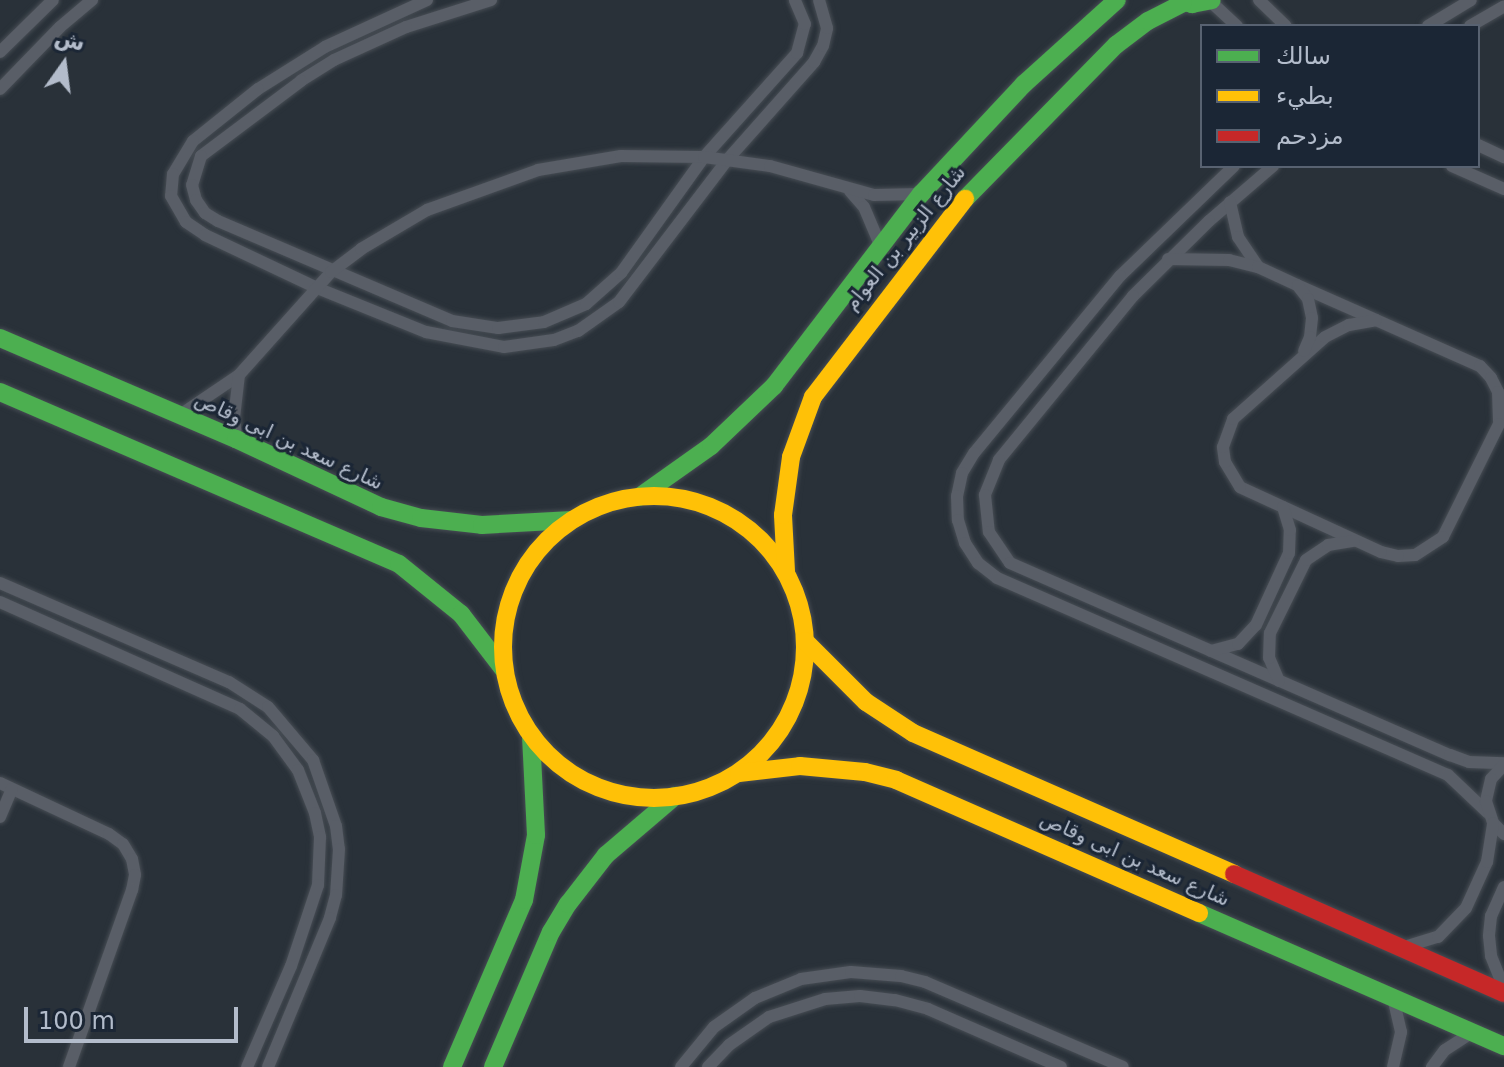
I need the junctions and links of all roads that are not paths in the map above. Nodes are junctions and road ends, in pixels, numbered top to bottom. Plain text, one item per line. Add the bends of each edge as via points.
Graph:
1 (53, 0) edge
2 (92, 0) edge
3 (427, 0) edge
4 (491, 0) edge
5 (795, 0) edge
6 (819, 0) edge
7 (1117, 0) edge
8 (1259, 0) edge
9 (1471, 0) edge
10 (1181, 1) edge
11 (1211, 1) edge
12 (1504, 6) edge
13 (1235, 24) edge
14 (1284, 24) edge
15 (1431, 24) edge
16 (1473, 24) edge
17 (0, 52) edge
18 (0, 89) edge
19 (258, 89) junction
20 (269, 104) junction
21 (1480, 146) edge
22 (704, 157) junction
23 (1504, 157) edge
24 (728, 159) junction
25 (1232, 168) edge
26 (1271, 168) edge
27 (1457, 168) edge
28 (1504, 189) edge
29 (850, 191) junction
30 (921, 194) junction
31 (1230, 202) junction
32 (881, 247) junction
33 (1168, 259) junction
34 (1258, 267) junction
35 (331, 272) junction
36 (1297, 285) junction
37 (317, 288) junction
38 (1376, 320) junction
39 (0, 338) edge
40 (1303, 354) junction
41 (239, 375) junction
42 (0, 392) edge
43 (180, 415) junction
44 (236, 439) junction
45 (639, 497) junction
46 (1283, 507) junction
47 (572, 520) junction
48 (1356, 541) junction
49 (787, 574) junction
50 (0, 583) edge
51 (1272, 591) junction
52 (1287, 598) junction
53 (0, 602) edge
54 (1114, 608) junction
55 (63, 610) junction
56 (56, 626) junction
57 (1106, 626) junction
58 (805, 641) junction
59 (1211, 651) junction
60 (504, 671) junction
61 (1279, 681) junction
62 (531, 735) junction
63 (1504, 764) edge
64 (736, 774) junction
65 (6, 786) edge
66 (675, 796) junction
67 (0, 817) edge
68 (1490, 818) junction
69 (1504, 834) edge
70 (1504, 887) edge
71 (1400, 948) junction
72 (1504, 991) edge
73 (1393, 997) junction
74 (1473, 1032) junction
75 (1504, 1046) edge
76 (66, 1064) edge
77 (247, 1067) edge
78 (268, 1067) edge
79 (452, 1067) edge
80 (493, 1067) edge
81 (681, 1067) edge
82 (708, 1067) edge
83 (1061, 1067) edge
84 (1123, 1067) edge
85 (1393, 1067) edge
86 (1432, 1067) edge

1 - 17 street
2 - 18 street
3 - 19 street via 360,28
4 - 20 street via 370,42
5 - 22 street via 805,24 797,53
6 - 24 street via 827,28 814,62
7 - 30 street, شارع الزبير بن العوام via 1024,84
8 - 14 street
9 - 15 street
10 - 11 street
10 - 49 street, شارع الزبير بن العوام via 1116,45 980,180 832,368 813,397 791,457 783,515
11 - 13 street
12 - 16 street
19 - 20 street
19 - 37 street via 193,141 173,174 171,196 186,222 205,235
20 - 35 street via 201,156 192,185 196,200 218,221
21 - 23 street
22 - 24 street
22 - 35 street via 621,156 538,170 427,210
22 - 35 street via 621,273 586,304 544,322 498,328 463,324
24 - 29 street
24 - 37 street via 619,302 554,340 479,345 426,332
25 - 57 street via 1094,306 962,473 958,520 978,563 997,578
26 - 31 street
27 - 28 street
29 - 30 street
29 - 32 street via 864,207
30 - 32 street, شارع الزبير بن العوام
31 - 33 street
31 - 34 street via 1238,237
32 - 45 street, شارع الزبير بن العوام via 744,417
33 - 34 street via 1229,260
33 - 54 street via 999,460 985,495 989,532 1010,563
34 - 36 street
35 - 37 street
36 - 38 street
36 - 40 street via 1308,299 1312,318
37 - 41 street
38 - 40 street via 1349,325
38 - 48 street via 1480,366 1495,385 1501,408 1499,424 1443,537 1415,555 1398,556
39 - 43 street, شارع سعد بن ابى وقاص
40 - 46 street via 1233,419 1223,447 1225,462 1240,487
41 - 43 street
41 - 44 street
42 - 60 street via 399,564 461,614
43 - 44 street, شارع سعد بن ابى وقاص
44 - 47 street, شارع سعد بن ابى وقاص via 381,507 421,518 482,525
45 - 47 street via 604,504
45 - 49 street via 674,497 718,511 766,545
46 - 48 street
46 - 51 street via 1289,553
47 - 60 street via 545,541 509,602
48 - 52 street via 1317,550 1306,560
49 - 58 street
50 - 55 street
51 - 52 street
51 - 59 street via 1249,636
52 - 61 street via 1268,646
53 - 56 street
54 - 57 street
54 - 59 street
55 - 56 street
55 - 78 street via 249,693 300,741 323,781 339,849 336,895
56 - 77 street via 240,709 273,736 308,789 320,837 318,885 291,966
57 - 68 street via 1448,775
58 - 64 street via 789,717
58 - 71 street, شارع سعد بن ابى وقاص via 855,693 913,733
59 - 61 street
60 - 62 street via 514,705
61 - 63 street via 1450,755
62 - 66 street via 571,772 610,791
62 - 79 street via 536,835 524,900
63 - 68 street via 1487,790
64 - 66 street
64 - 73 street, شارع سعد بن ابى وقاص via 822,767 896,780
65 - 67 street
65 - 76 street via 109,834 132,859 132,890
66 - 80 street via 606,855 568,904
68 - 69 street
68 - 71 street via 1487,862 1466,908 1438,937
70 - 72 street via 1489,936
71 - 72 street, شارع سعد بن ابى وقاص
73 - 74 street, شارع سعد بن ابى وقاص
73 - 85 street via 1401,1032
74 - 75 street, شارع سعد بن ابى وقاص
74 - 86 street via 1445,1050
81 - 84 street via 714,1027 755,998 801,979 876,972 925,982
82 - 83 street via 769,1017 825,999 860,996 928,1009

